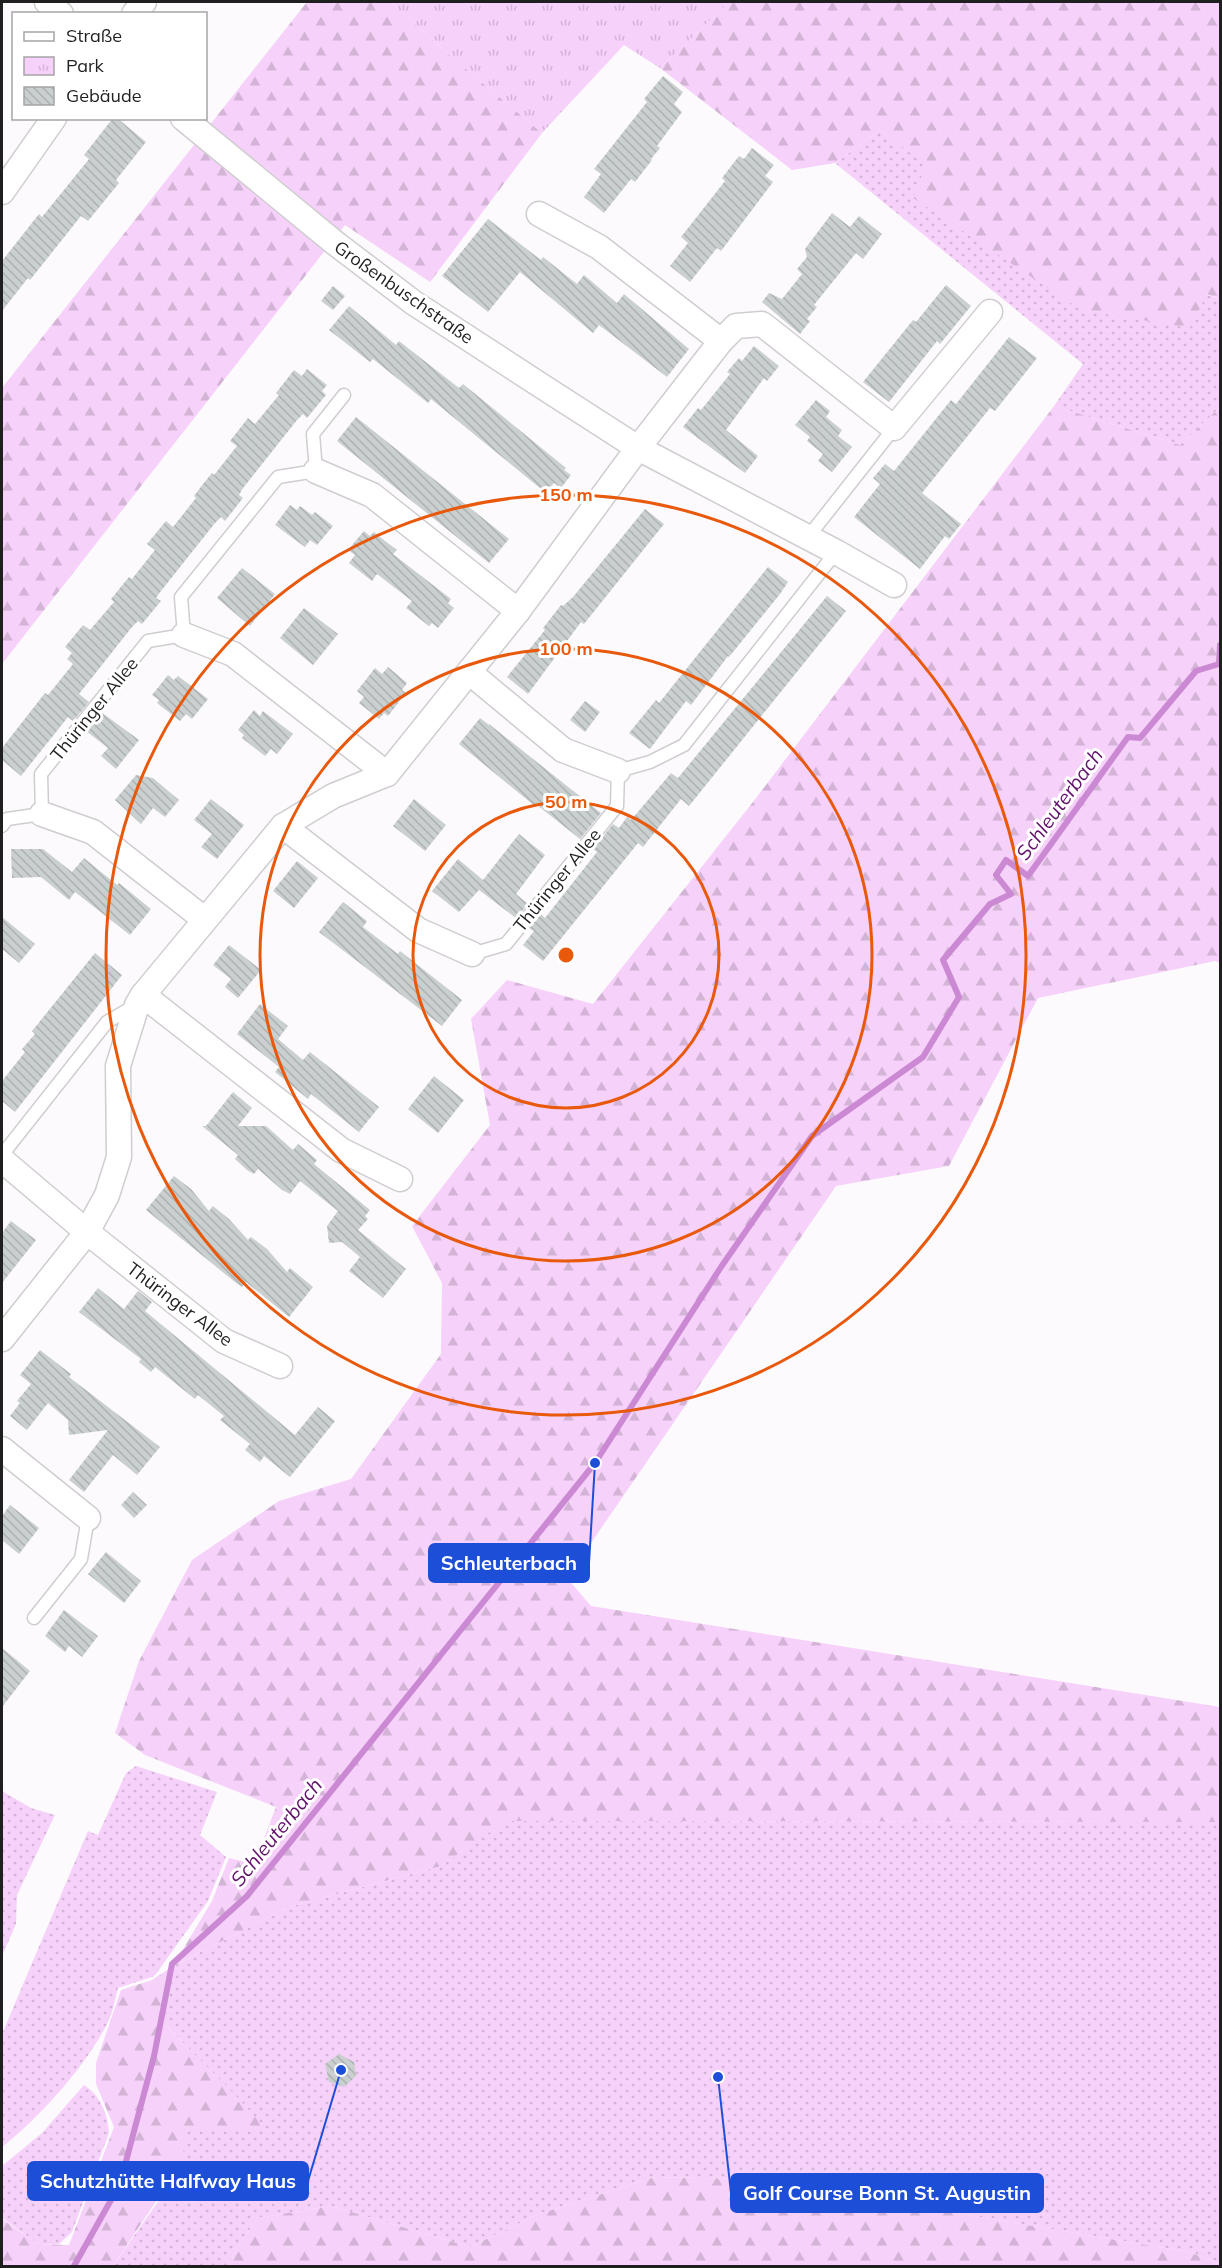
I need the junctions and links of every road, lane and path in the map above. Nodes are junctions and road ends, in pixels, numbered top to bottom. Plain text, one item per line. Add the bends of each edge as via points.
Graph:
1 (47, 2) edge
2 (59, 12) edge
3 (53, 120) edge
4 (185, 120) edge
5 (2, 192) edge
6 (538, 214) dead end
7 (990, 312) dead end
8 (721, 341) junction
9 (344, 394) dead end
10 (894, 428) junction
11 (638, 448) junction
12 (316, 471) junction
13 (808, 537) junction
14 (836, 552) junction
15 (894, 585) dead end
16 (518, 611) junction
17 (184, 635) junction
18 (469, 672) junction
19 (618, 771) junction
20 (387, 774) junction
21 (42, 814) junction
22 (2, 826) edge
23 (283, 826) junction
24 (204, 919) junction
25 (472, 954) joint
26 (140, 1000) junction
27 (2, 1155) edge
28 (2, 1160) edge
29 (400, 1179) dead end
30 (87, 1232) junction
31 (2, 1339) edge
32 (280, 1366) dead end
33 (2, 1449) edge
34 (88, 1518) joint
35 (34, 1618) dead end

1 - 2 street
3 - 5 street
4 - 11 street, Großenbuschstraße via 414,303
6 - 8 street via 599,247
7 - 10 street
8 - 10 street via 736,326 762,324
8 - 11 street
9 - 12 lane via 313,434
10 - 13 lane
11 - 13 street, Großenbuschstraße
11 - 16 street
12 - 16 street via 372,495
12 - 17 lane via 278,477 181,597
13 - 14 street, Großenbuschstraße
14 - 15 street, Großenbuschstraße
14 - 19 lane via 684,745 650,762
16 - 18 street
17 - 20 street via 233,654
17 - 21 lane, Thüringer Allee via 148,641 41,774
18 - 19 street via 563,750
18 - 20 street
19 - 25 lane, Thüringer Allee via 617,806 506,944
20 - 23 street via 333,796
21 - 22 lane via 7,819
21 - 24 street via 93,832
23 - 24 street
23 - 25 street, Thüringer Allee via 418,930
24 - 26 street
26 - 27 lane via 107,1022
26 - 29 street via 342,1150
26 - 30 street via 118,1066 119,1156 107,1195
28 - 30 street, Thüringer Allee
30 - 31 street
30 - 32 street, Thüringer Allee via 224,1341
33 - 34 street
34 - 35 lane via 81,1559

